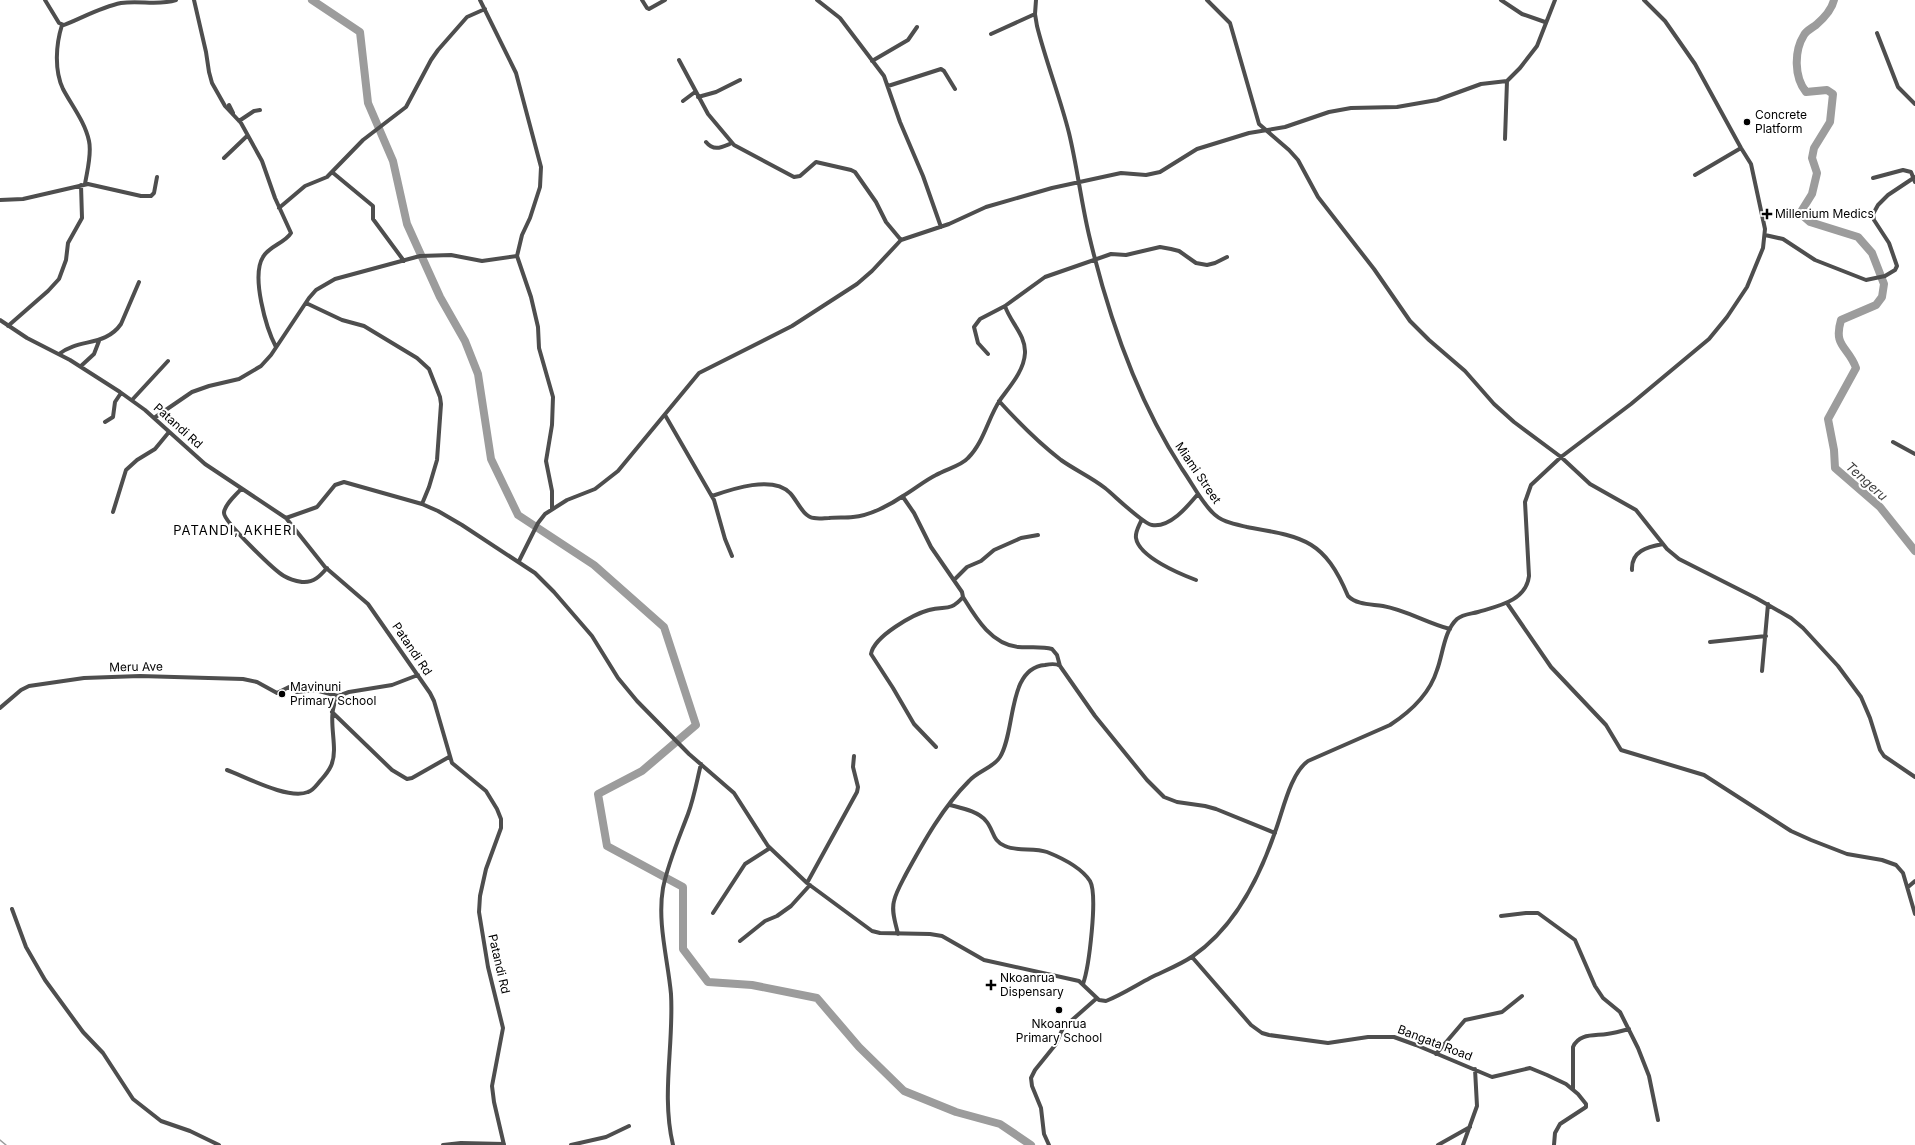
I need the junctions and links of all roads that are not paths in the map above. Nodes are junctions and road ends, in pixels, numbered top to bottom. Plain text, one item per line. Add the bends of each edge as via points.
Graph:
1 (45, 0) edge
2 (176, 0) edge
3 (194, 0) edge
4 (480, 0) edge
5 (642, 0) edge
6 (665, 0) edge
7 (817, 0) edge
8 (1036, 0) edge
9 (1207, 0) edge
10 (1501, 0) edge
11 (1555, 0) edge
12 (1644, 0) edge
13 (485, 9) junction
14 (1035, 14) junction
15 (1545, 22) junction
16 (62, 25) junction
17 (917, 27) dead end
18 (1877, 33) dead end
19 (991, 34) dead end
20 (679, 60) dead end
21 (872, 61) junction
22 (740, 80) dead end
23 (1507, 80) junction
24 (888, 86) junction
25 (956, 89) dead end
26 (695, 92) junction
27 (698, 97) junction
28 (684, 101) dead end
29 (1915, 104) edge
30 (230, 105) dead end
31 (260, 110) dead end
32 (233, 114) junction
33 (239, 121) junction
34 (1264, 130) junction
35 (247, 136) junction
36 (1505, 139) dead end
37 (706, 142) dead end
38 (732, 143) junction
39 (1741, 148) junction
40 (224, 158) dead end
41 (332, 172) junction
42 (1695, 175) dead end
43 (157, 177) dead end
44 (1873, 178) dead end
45 (1914, 179) edge
46 (1078, 182) junction
47 (83, 184) junction
48 (0, 200) edge
49 (279, 208) junction
50 (941, 227) junction
51 (1765, 235) junction
52 (901, 240) junction
53 (517, 256) junction
54 (1227, 257) dead end
55 (1096, 259) junction
56 (404, 261) junction
57 (139, 282) dead end
58 (306, 303) junction
59 (1005, 306) junction
60 (0, 320) edge
61 (8, 326) junction
62 (99, 340) junction
63 (276, 347) junction
64 (59, 354) junction
65 (988, 354) dead end
66 (168, 361) dead end
67 (81, 366) junction
68 (121, 393) junction
69 (132, 400) junction
70 (999, 401) junction
71 (665, 415) junction
72 (154, 418) junction
73 (105, 422) dead end
74 (169, 432) junction
75 (1893, 442) dead end
76 (1915, 454) edge
77 (1562, 457) junction
78 (241, 488) junction
79 (1198, 494) junction
80 (712, 496) junction
81 (903, 497) junction
82 (422, 504) junction
83 (552, 509) junction
84 (113, 512) dead end
85 (286, 518) junction
86 (1142, 521) junction
87 (1038, 535) dead end
88 (1663, 544) junction
89 (732, 556) dead end
90 (519, 561) junction
91 (327, 568) junction
92 (1632, 570) dead end
93 (954, 580) junction
94 (1196, 580) dead end
95 (963, 597) junction
96 (1507, 603) junction
97 (1768, 604) junction
98 (1450, 629) junction
99 (1766, 636) junction
100 (1710, 642) dead end
101 (1060, 666) junction
102 (1762, 671) dead end
103 (418, 676) junction
104 (338, 696) junction
105 (0, 708) edge
106 (332, 711) junction
107 (936, 747) dead end
108 (854, 756) dead end
109 (449, 757) junction
110 (701, 764) junction
111 (227, 770) dead end
112 (1915, 777) edge
113 (950, 805) junction
114 (1275, 833) junction
115 (770, 848) junction
116 (1915, 881) edge
117 (808, 884) junction
118 (1908, 887) junction
119 (12, 910) dead end
120 (713, 913) dead end
121 (1915, 914) edge
122 (1501, 916) dead end
123 (898, 934) junction
124 (740, 941) dead end
125 (1192, 957) junction
126 (1083, 984) junction
127 (1522, 996) dead end
128 (1097, 998) junction
129 (1630, 1029) junction
130 (1436, 1054) junction
131 (1475, 1069) junction
132 (1573, 1089) junction
133 (1658, 1120) dead end
134 (629, 1126) dead end
135 (1470, 1127) junction
136 (219, 1145) edge
137 (443, 1145) edge
138 (504, 1145) edge
139 (571, 1145) edge
140 (673, 1145) edge
141 (1049, 1145) edge
142 (1438, 1145) edge
143 (1463, 1145) edge
144 (1554, 1145) edge

1 - 16 street
2 - 16 street via 164,4 130,2 113,5
3 - 32 street via 211,79 225,106
4 - 13 street
5 - 6 street via 649,9
7 - 21 street via 840,18
8 - 14 street, Miami Street
9 - 34 street via 1230,24 1257,120
10 - 15 street via 1522,14
11 - 15 street
12 - 39 street via 1665,21 1695,64
13 - 41 street via 467,17 438,50 406,107 363,140
13 - 53 street via 516,73 541,167 540,187
14 - 19 street
14 - 46 street, Miami Street via 1040,41 1065,117
15 - 23 street via 1534,50
16 - 47 street via 57,57 61,84 85,128 90,143
17 - 21 street via 908,40
18 - 29 street via 1898,86
20 - 26 street
21 - 24 street via 882,72
22 - 27 street via 716,92
23 - 34 street via 1481,84 1437,100 1397,106 1351,108 1329,112 1285,127
23 - 36 street
24 - 25 street via 941,69
24 - 50 street
26 - 27 street
26 - 28 street
27 - 38 street via 708,114
30 - 32 street
31 - 33 street
32 - 33 street
33 - 35 street
34 - 46 street via 1197,149 1160,172 1121,173
34 - 77 street via 1298,160 1318,197 1374,269 1410,321 1465,371 1508,417
35 - 40 street
35 - 49 street via 262,161
37 - 38 street via 716,148
38 - 52 street via 744,152 794,177 800,176 816,162 853,171 876,202 886,222
39 - 42 street
39 - 51 street via 1753,168
41 - 49 street via 322,180 305,186
41 - 56 street via 373,206 373,219
43 - 47 street via 151,196
44 - 45 street via 1905,170 1911,172
45 - 51 street via 1888,195 1874,212 1874,220 1889,243 1896,261 1896,268 1885,276 1863,279 1828,267 1801,253 1783,239
46 - 50 street via 986,207
46 - 55 street, Miami Street
47 - 48 street via 23,199
47 - 61 street via 82,218 68,243 66,260 59,279
49 - 63 street via 291,234 263,256 259,277 266,326
50 - 52 street
51 - 77 street via 1761,255 1747,287 1709,339
52 - 71 street via 857,284 792,326 702,371
53 - 56 street via 482,260 451,255 426,256
53 - 83 street via 531,297 538,327 538,348 553,397 552,425 546,461 552,491
54 - 55 street via 1211,264 1199,264 1179,251 1160,247 1126,255 1111,254
55 - 59 street via 1045,276
55 - 79 street, Miami Street via 1111,312 1145,404 1169,449
56 - 58 street via 335,279 316,290
57 - 62 street via 121,324
58 - 63 street
58 - 82 street via 342,320 364,326 417,358 429,369 441,404 437,460
59 - 65 street via 980,320 974,327 978,343
59 - 70 street via 1019,332 1025,352 1015,381
60 - 61 street, Patandi Rd
61 - 64 street, Patandi Rd
62 - 64 street via 72,345
62 - 67 street via 94,354
63 - 72 street via 267,361 244,377 192,392
64 - 67 street, Patandi Rd
66 - 69 street
67 - 68 street, Patandi Rd
68 - 69 street, Patandi Rd
68 - 73 street via 115,402 114,417
69 - 72 street, Patandi Rd
70 - 81 street via 984,434 969,458 925,481
70 - 86 street via 1051,451 1105,488
71 - 80 street
71 - 83 street via 618,471 594,489
72 - 74 street, Patandi Rd
74 - 78 street, Patandi Rd via 205,464
74 - 84 street via 156,449 126,470
75 - 76 street
77 - 88 street via 1593,487 1636,510
77 - 96 street via 1531,485 1528,492 1525,521 1528,582 1520,595
78 - 85 street, Patandi Rd
78 - 91 street via 226,507 225,517 272,566 285,577 303,582 313,581
79 - 86 street via 1184,509 1163,523 1150,525
79 - 98 street, Miami Street via 1212,512 1229,523 1286,534 1311,544 1328,558 1348,596 1353,600 1397,610
80 - 81 street via 741,486 780,487 790,493 805,514 815,519 855,517
80 - 89 street
81 - 93 street via 931,547
82 - 85 street via 344,482 335,485 317,507
82 - 90 street via 462,525
83 - 90 street via 538,523
85 - 91 street, Patandi Rd
86 - 94 street via 1136,538 1144,551 1168,568
87 - 93 street via 1021,538 994,550 981,561 967,567
88 - 92 street via 1638,553 1632,562
88 - 97 street via 1683,562
90 - 110 street via 535,573 576,616 592,636 618,678 637,701
91 - 103 street, Patandi Rd via 368,604
93 - 95 street
95 - 101 street via 984,627 997,639 1010,646 1052,649 1058,655
95 - 107 street via 948,608 930,609 893,628 871,652 914,724
96 - 98 street via 1460,617
96 - 118 street via 1551,667 1606,725 1621,750 1704,775 1810,840 1848,854 1890,863 1903,873
97 - 99 street
97 - 112 street via 1803,628 1838,666 1861,697 1884,756
98 - 114 street via 1431,686 1421,699 1390,725 1306,763 1289,790
99 - 100 street
99 - 102 street
101 - 113 street via 1038,666 1027,672 1016,695 1010,731 1002,753 993,764 970,780
101 - 114 street via 1095,716 1164,797 1182,803 1205,806
103 - 104 street via 392,685
103 - 109 street, Patandi Rd via 433,697
104 - 105 street, Meru Ave via 315,690 297,692 289,687 277,693 257,682 243,679 140,676 84,678 29,686
104 - 106 street
106 - 109 street via 392,770 407,779
106 - 111 street via 333,762 329,770 307,793 295,794 280,790
108 - 117 street via 857,792
109 - 138 street, Patandi Rd via 459,770 473,779 492,798 501,824 486,869 479,912 488,967 503,1028 492,1086
110 - 115 street via 734,793
110 - 140 street via 689,812 663,889 662,909 671,993 668,1110
113 - 123 street via 922,845 895,897 894,913
113 - 126 street via 984,819 998,843 1010,848 1045,852 1072,865 1088,878 1093,891 1093,910
114 - 125 street via 1235,916 1217,937
115 - 117 street
115 - 120 street via 745,864
116 - 118 street
117 - 123 street via 872,931
117 - 124 street via 791,906 766,920
118 - 121 street
119 - 136 street via 26,947 44,980 83,1032 103,1053 133,1099 161,1121
122 - 129 street via 1538,913 1573,937 1595,986 1603,998 1620,1012
123 - 126 street via 942,936 984,960 1073,979
125 - 128 street via 1112,998 1103,1001
125 - 130 street, Bangata Road via 1251,1025 1262,1034 1334,1043 1368,1037 1394,1037
126 - 128 street
127 - 130 street via 1502,1012 1465,1020
128 - 141 street via 1063,1028 1056,1044 1031,1078
129 - 132 street via 1586,1036 1576,1042 1573,1047
129 - 133 street via 1649,1076
130 - 131 street, Bangata Road
131 - 132 street, Bangata Road via 1495,1077 1530,1068 1558,1079
131 - 135 street via 1478,1099
132 - 144 street, Bangata Road via 1586,1104 1586,1108 1560,1124 1555,1133
134 - 139 street via 606,1137
135 - 142 street
135 - 143 street
137 - 138 street

